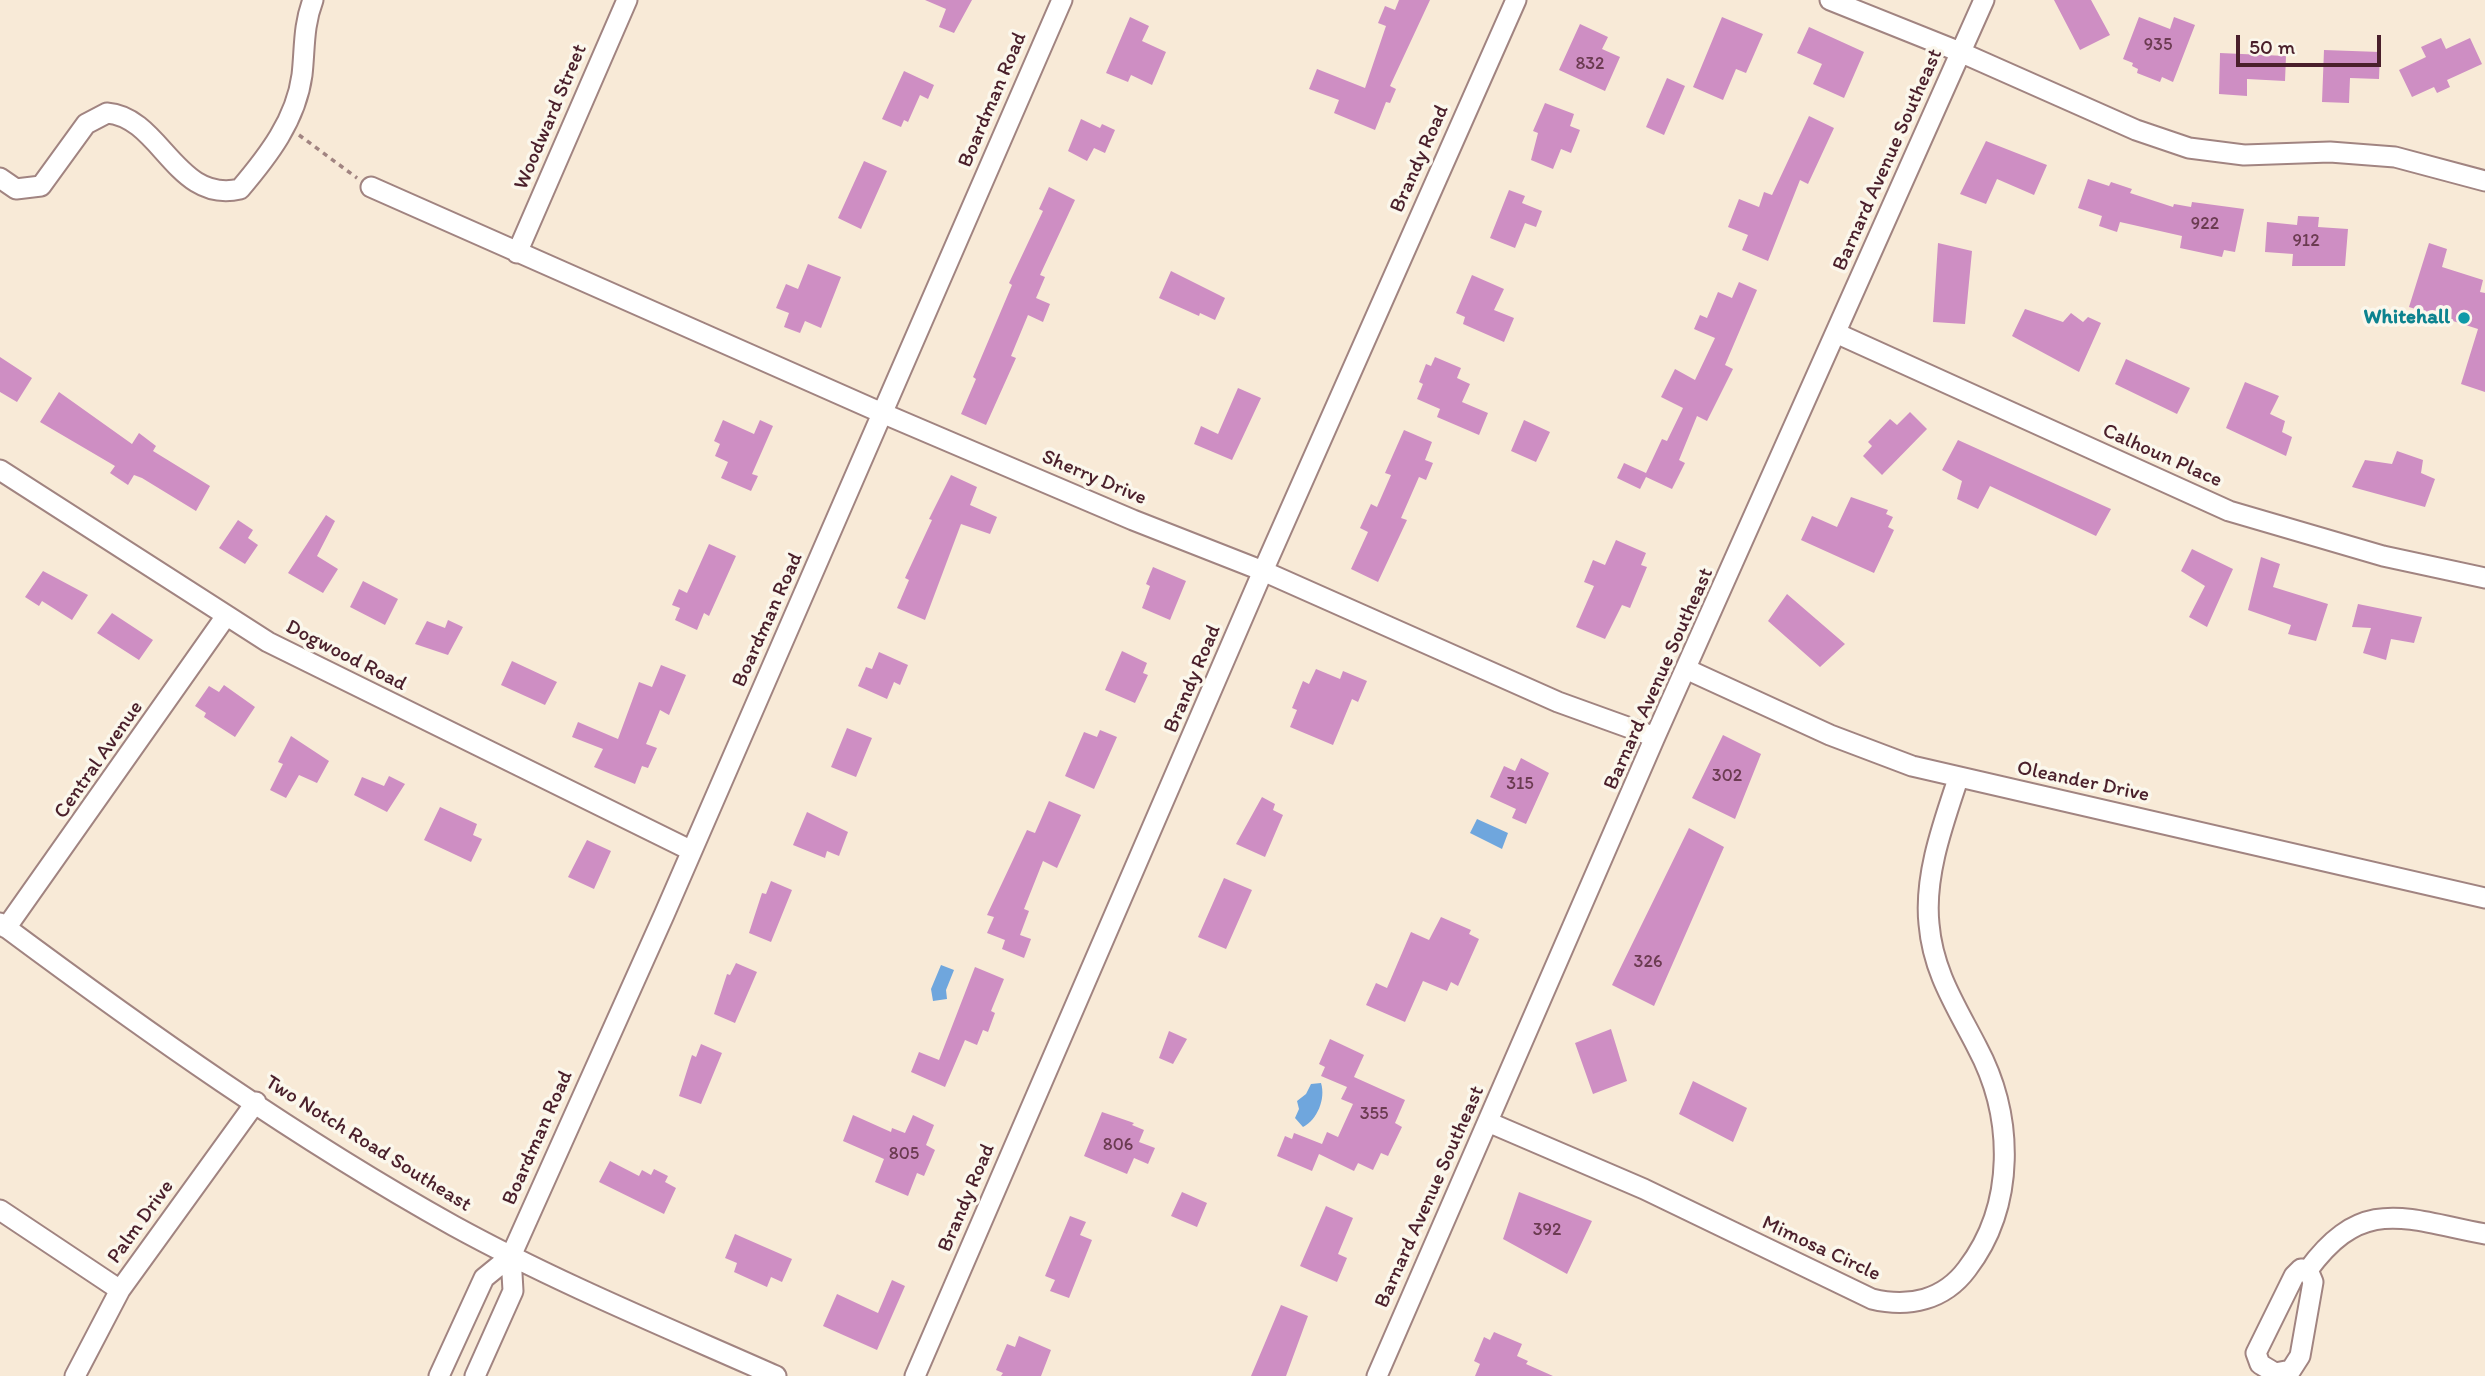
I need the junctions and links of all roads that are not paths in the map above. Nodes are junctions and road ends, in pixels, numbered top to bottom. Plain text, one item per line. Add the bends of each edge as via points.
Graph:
1 (313, 0) edge
2 (627, 0) edge
3 (1062, 0) edge
4 (1516, 0) edge
5 (1830, 0) edge
6 (1984, 0) edge
7 (1960, 52) junction
8 (0, 178) edge
9 (2485, 181) edge
10 (371, 187) road end
11 (517, 253) junction
12 (1836, 332) junction
13 (882, 413) junction
14 (0, 470) edge
15 (1263, 571) junction
16 (2485, 578) edge
17 (226, 617) junction
18 (1686, 669) junction
19 (1655, 737) junction
20 (1958, 779) junction
21 (690, 850) junction
22 (2485, 898) edge
23 (3, 926) edge
24 (256, 1102) junction
25 (1488, 1122) junction
26 (0, 1210) edge
27 (2485, 1234) edge
28 (511, 1256) junction
29 (2308, 1270) junction
30 (120, 1290) junction
31 (75, 1376) edge
32 (439, 1376) edge
33 (475, 1376) edge
34 (776, 1376) edge
35 (915, 1376) edge
36 (1377, 1376) edge

1 - 8 street via 303,33 299,90 286,125 240,189 226,192 196,184 130,121 107,113 86,124 41,186 16,189
2 - 11 street, Woodward Street
3 - 13 street, Boardman Road
4 - 15 street, Brandy Road
5 - 7 street
6 - 7 street, Barnard Avenue Southeast
7 - 9 street via 2136,130 2189,148 2244,155 2374,155 2427,163
7 - 12 street, Barnard Avenue Southeast
10 - 11 street, Sherry Drive
11 - 13 street, Sherry Drive
12 - 16 street, Calhoun Place via 2229,511 2383,556
12 - 18 street, Barnard Avenue Southeast
13 - 15 street, Sherry Drive
13 - 21 street, Boardman Road
14 - 17 street, Dogwood Road
15 - 19 street, Sherry Drive via 1558,702
15 - 35 street, Brandy Road
17 - 21 street, Dogwood Road via 365,692
17 - 23 street, Central Avenue via 73,839
18 - 19 street, Barnard Avenue Southeast
18 - 20 street, Oleander Drive via 1870,752
19 - 25 street, Barnard Avenue Southeast
20 - 22 street, Oleander Drive via 2140,816
20 - 25 street, Mimosa Circle via 1936,854 1928,922 1944,986 1997,1095 2005,1158 1998,1202 1983,1244 1958,1281 1943,1292 1901,1304 1872,1299 1644,1189
21 - 28 street, Boardman Road
23 - 24 street, Two Notch Road Southeast
24 - 28 street, Two Notch Road Southeast via 397,1193
24 - 30 street, Palm Drive
25 - 36 street, Barnard Avenue Southeast
26 - 30 street
27 - 29 street via 2379,1219 2338,1234
28 - 32 street, Boardman Road via 484,1278
28 - 33 street, Boardman Road via 513,1291
28 - 34 street, Two Notch Road Southeast
29 - 29 street via 2313,1282 2300,1356 2291,1370 2275,1374 2260,1364 2256,1353 2294,1276 2301,1269
30 - 31 street, Palm Drive

